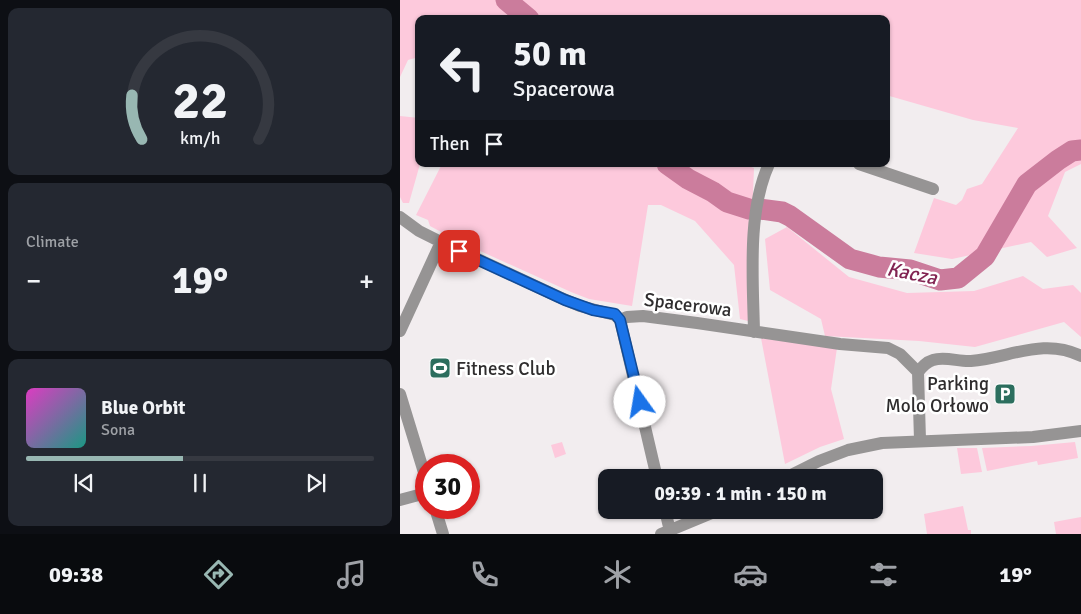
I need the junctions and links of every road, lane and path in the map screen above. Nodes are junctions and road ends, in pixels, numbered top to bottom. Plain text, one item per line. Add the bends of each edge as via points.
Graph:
1 (768, 167) edge
2 (868, 167) edge
3 (933, 189) dead end
4 (400, 217) edge
5 (441, 242) junction
6 (620, 320) junction
7 (400, 331) edge
8 (754, 332) junction
9 (1081, 356) edge
10 (918, 372) junction
11 (400, 394) edge
12 (1081, 431) edge
13 (920, 440) junction
14 (418, 454) edge
15 (655, 469) edge
16 (803, 469) edge
17 (415, 495) edge
18 (400, 500) edge
19 (438, 519) edge
20 (665, 519) edge
21 (698, 519) edge
22 (666, 532) edge
23 (443, 534) edge

1 - 8 street via 757,199
2 - 3 street
4 - 5 street, Spacerowa
5 - 6 street, Spacerowa via 565,300 615,314
5 - 7 street
6 - 8 street, Spacerowa via 643,316
6 - 15 street
8 - 10 street, Spacerowa via 888,348 900,354
9 - 10 street via 1047,347 970,362 936,359 926,363
10 - 13 street
11 - 14 street
12 - 13 street via 1033,437
13 - 16 street via 848,450
17 - 18 street
19 - 23 street
20 - 22 street
21 - 22 street

